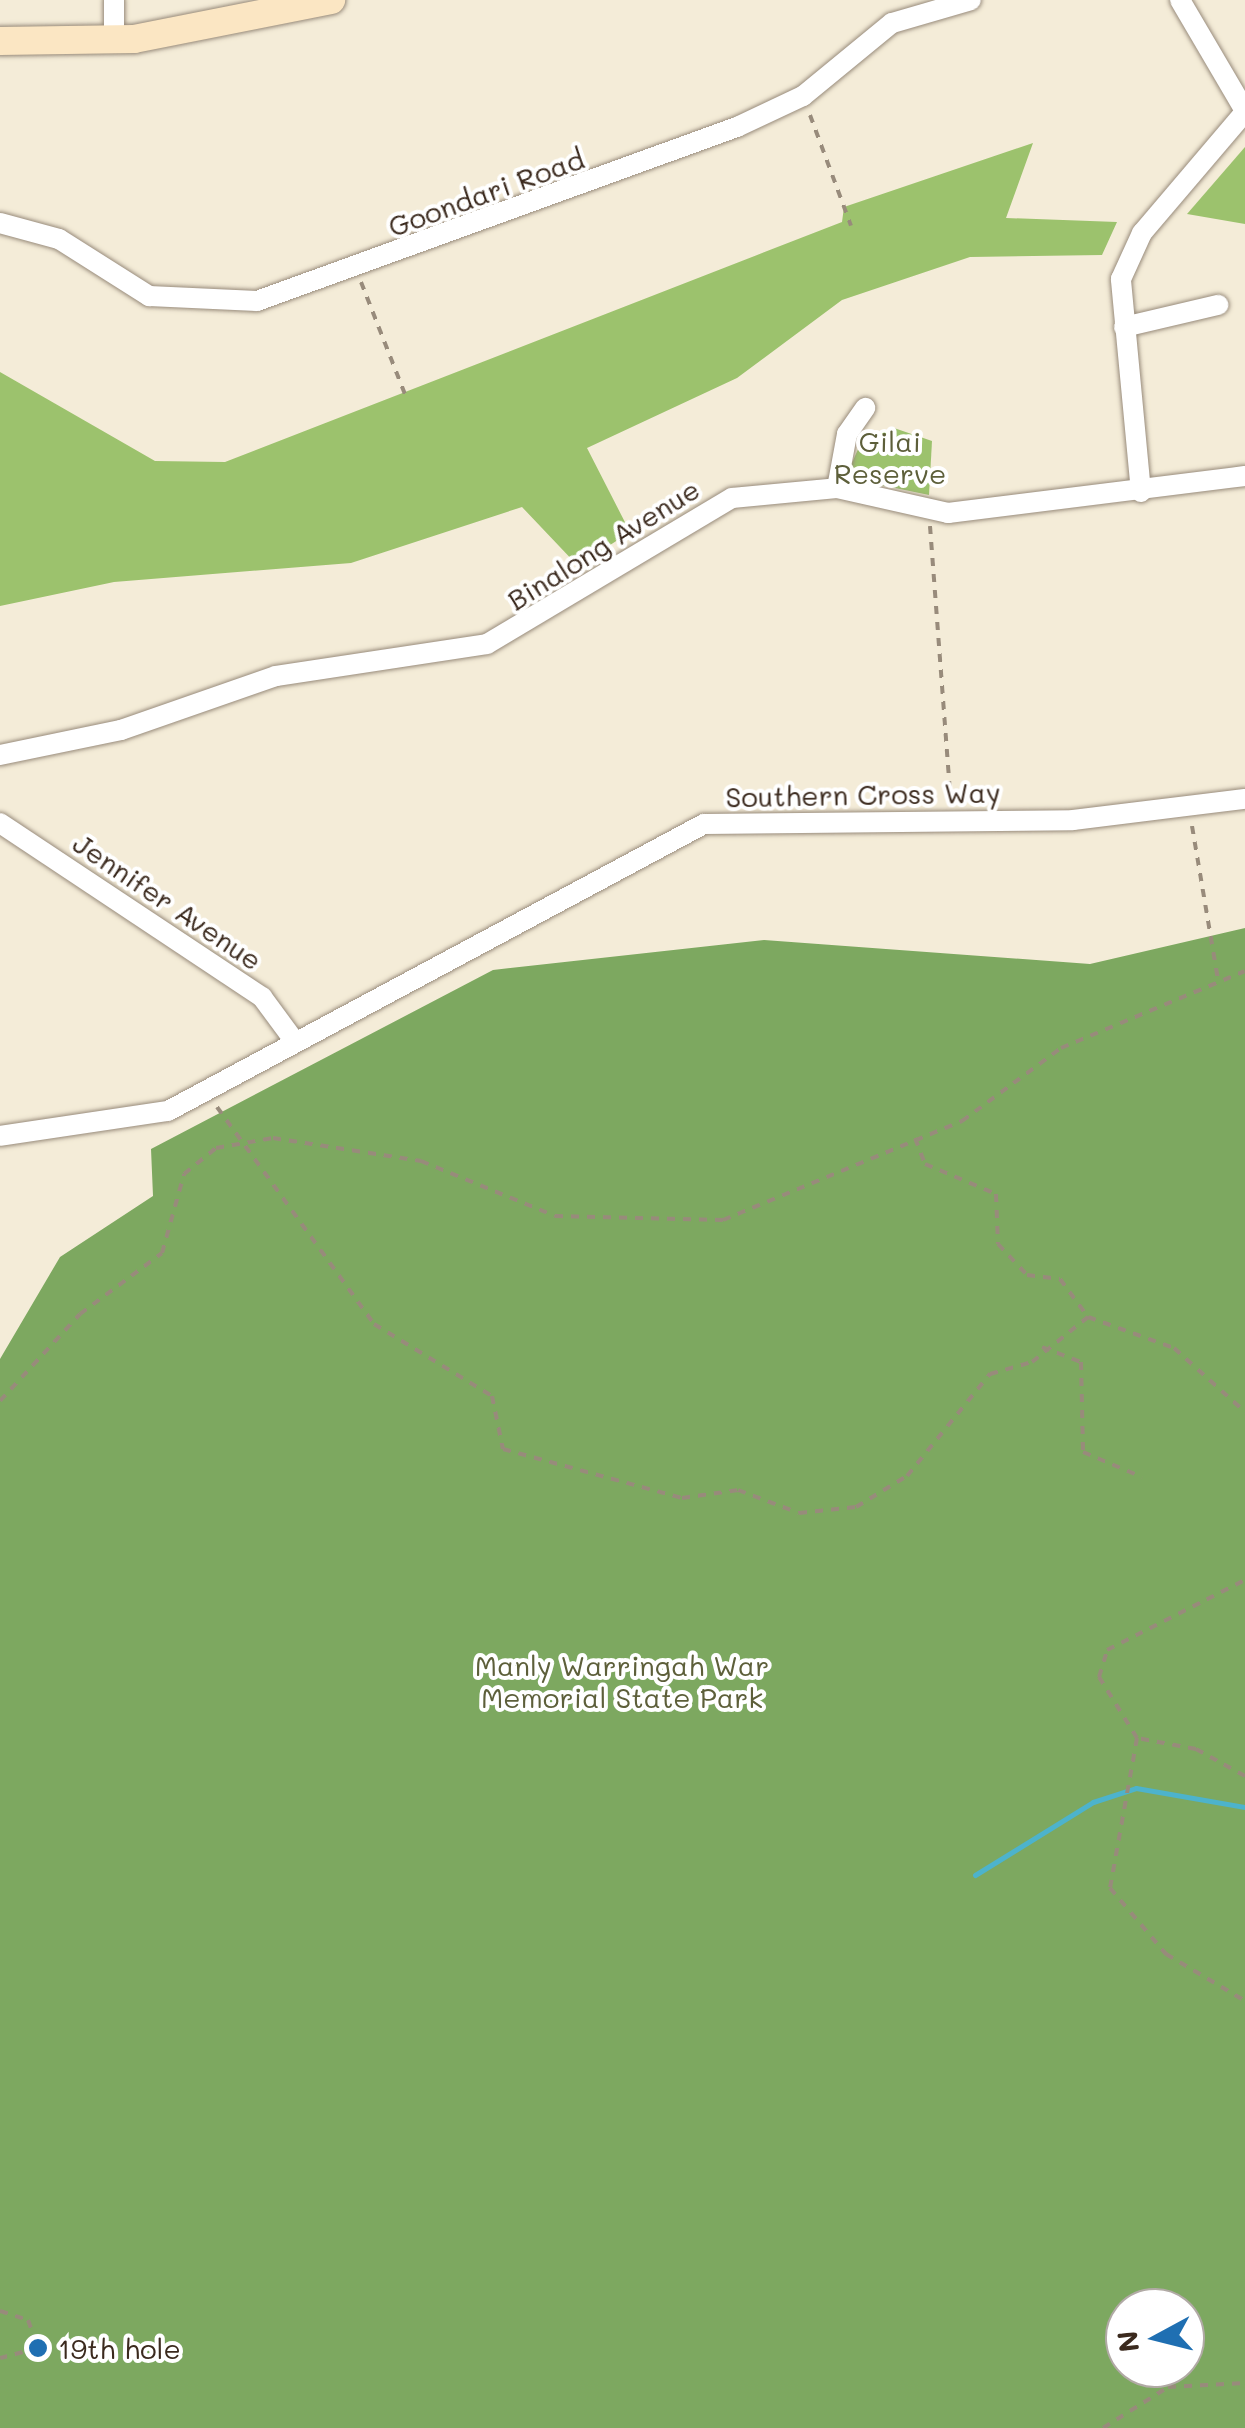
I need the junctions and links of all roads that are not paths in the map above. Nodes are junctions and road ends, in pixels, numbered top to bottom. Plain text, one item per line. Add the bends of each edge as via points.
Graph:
1 (114, 0) edge
2 (331, 0) edge
3 (970, 0) edge
4 (1180, 0) edge
5 (0, 41) edge
6 (114, 41) junction
7 (1245, 111) edge
8 (0, 223) edge
9 (1218, 306) dead end
10 (1124, 327) junction
11 (865, 408) dead end
12 (1245, 476) edge
13 (837, 488) junction
14 (1141, 492) junction
15 (0, 755) edge
16 (1245, 799) edge
17 (0, 823) edge
18 (293, 1039) junction
19 (0, 1136) edge

1 - 6 street
2 - 6 main road
3 - 8 street, Goondari Road via 892,23 803,96 257,301 206,305 149,296 60,238
4 - 7 street
5 - 6 main road
7 - 10 street via 1142,233 1122,279
9 - 10 street
10 - 14 street
11 - 13 street via 847,434
12 - 14 street, Binalong Avenue
13 - 14 street, Binalong Avenue via 930,511
13 - 15 street, Binalong Avenue via 773,490 701,511 563,606 487,644 276,676 121,730
16 - 18 street, Southern Cross Way via 1073,820 704,824
17 - 18 street, Jennifer Avenue via 262,997
18 - 19 street, Southern Cross Way via 201,1092 108,1125

